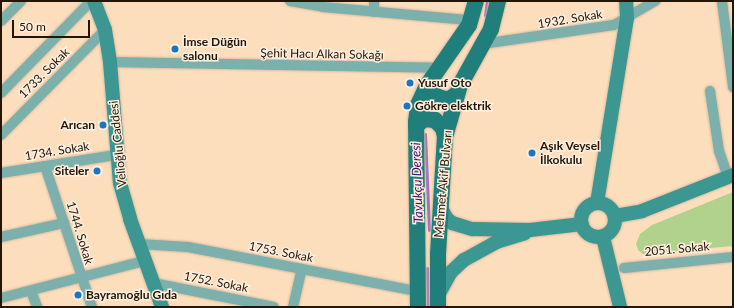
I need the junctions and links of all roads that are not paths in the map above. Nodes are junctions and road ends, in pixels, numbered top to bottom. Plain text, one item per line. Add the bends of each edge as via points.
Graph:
1 (21, 1) edge
2 (91, 1) edge
3 (94, 1) edge
4 (290, 1) edge
5 (374, 1) edge
6 (476, 1) edge
7 (498, 1) edge
8 (626, 1) edge
9 (655, 1) edge
10 (722, 1) edge
11 (374, 12) junction
12 (627, 18) junction
13 (470, 20) junction
14 (1, 21) edge
15 (105, 30) junction
16 (482, 44) junction
17 (110, 62) junction
18 (436, 73) junction
19 (733, 87) edge
20 (710, 91) dead end
21 (1, 93) edge
22 (457, 94) junction
23 (416, 126) junction
24 (1, 135) edge
25 (445, 137) junction
26 (116, 155) junction
27 (45, 166) junction
28 (1, 173) edge
29 (731, 176) edge
30 (597, 203) junction
31 (440, 206) junction
32 (615, 216) junction
33 (64, 223) junction
34 (582, 224) junction
35 (530, 230) junction
36 (603, 236) junction
37 (1, 237) edge
38 (139, 244) junction
39 (733, 257) edge
40 (144, 261) junction
41 (618, 267) junction
42 (302, 270) junction
43 (80, 278) junction
44 (152, 283) junction
45 (31, 291) junction
46 (1, 298) edge
47 (417, 299) edge
48 (438, 302) edge
49 (36, 307) edge
50 (92, 307) edge
51 (162, 307) edge
52 (274, 307) edge
53 (293, 307) edge
54 (620, 307) edge

1 - 14 street
2 - 21 street
3 - 15 street, Velioğlu Caddesi
4 - 11 street
5 - 11 street
6 - 13 main road, Mehmet Akif Bulvarı
7 - 16 main road, Mehmet Akif Bulvarı via 494,22
8 - 12 street
9 - 12 street, 1932. Sokak
10 - 19 street
11 - 13 street
12 - 16 street, 1932. Sokak via 614,25
12 - 30 street
13 - 18 main road, Mehmet Akif Bulvarı
15 - 17 street, Velioğlu Caddesi
15 - 24 street, 1733. Sokak
16 - 22 main road, Mehmet Akif Bulvarı
17 - 18 street, Şehit Hacı Alkan Sokağı
17 - 26 street, Velioğlu Caddesi
18 - 22 main road via 430,86 435,96 448,100
18 - 23 main road, Mehmet Akif Bulvarı via 418,105
20 - 29 street via 719,151
22 - 25 main road, Mehmet Akif Bulvarı
23 - 25 main road via 424,119 435,120 443,128
23 - 47 main road, Mehmet Akif Bulvarı
25 - 31 main road, Mehmet Akif Bulvarı
26 - 27 street, 1734. Sokak
26 - 38 street, Velioğlu Caddesi via 120,183
27 - 28 street, 1734. Sokak
27 - 33 street, 1744. Sokak
29 - 32 street via 642,211
30 - 32 street via 609,207
30 - 34 street via 584,210
31 - 35 street via 447,219 457,226 472,229
31 - 48 main road, Mehmet Akif Bulvarı
32 - 36 street via 612,231
33 - 37 street
33 - 43 street, 1744. Sokak
34 - 35 street
34 - 36 street via 588,234
35 - 48 street via 518,237 496,242 464,260 452,272
36 - 41 street
38 - 40 street, Velioğlu Caddesi
38 - 42 street, 1753. Sokak via 188,247
39 - 41 street, 2051. Sokak
40 - 43 street
40 - 44 street, Velioğlu Caddesi
41 - 54 street
42 - 47 street, 1753. Sokak
42 - 53 street
43 - 45 street
43 - 50 street, 1744. Sokak
44 - 51 street, Velioğlu Caddesi
44 - 52 street, 1752. Sokak
45 - 46 street
45 - 49 street

